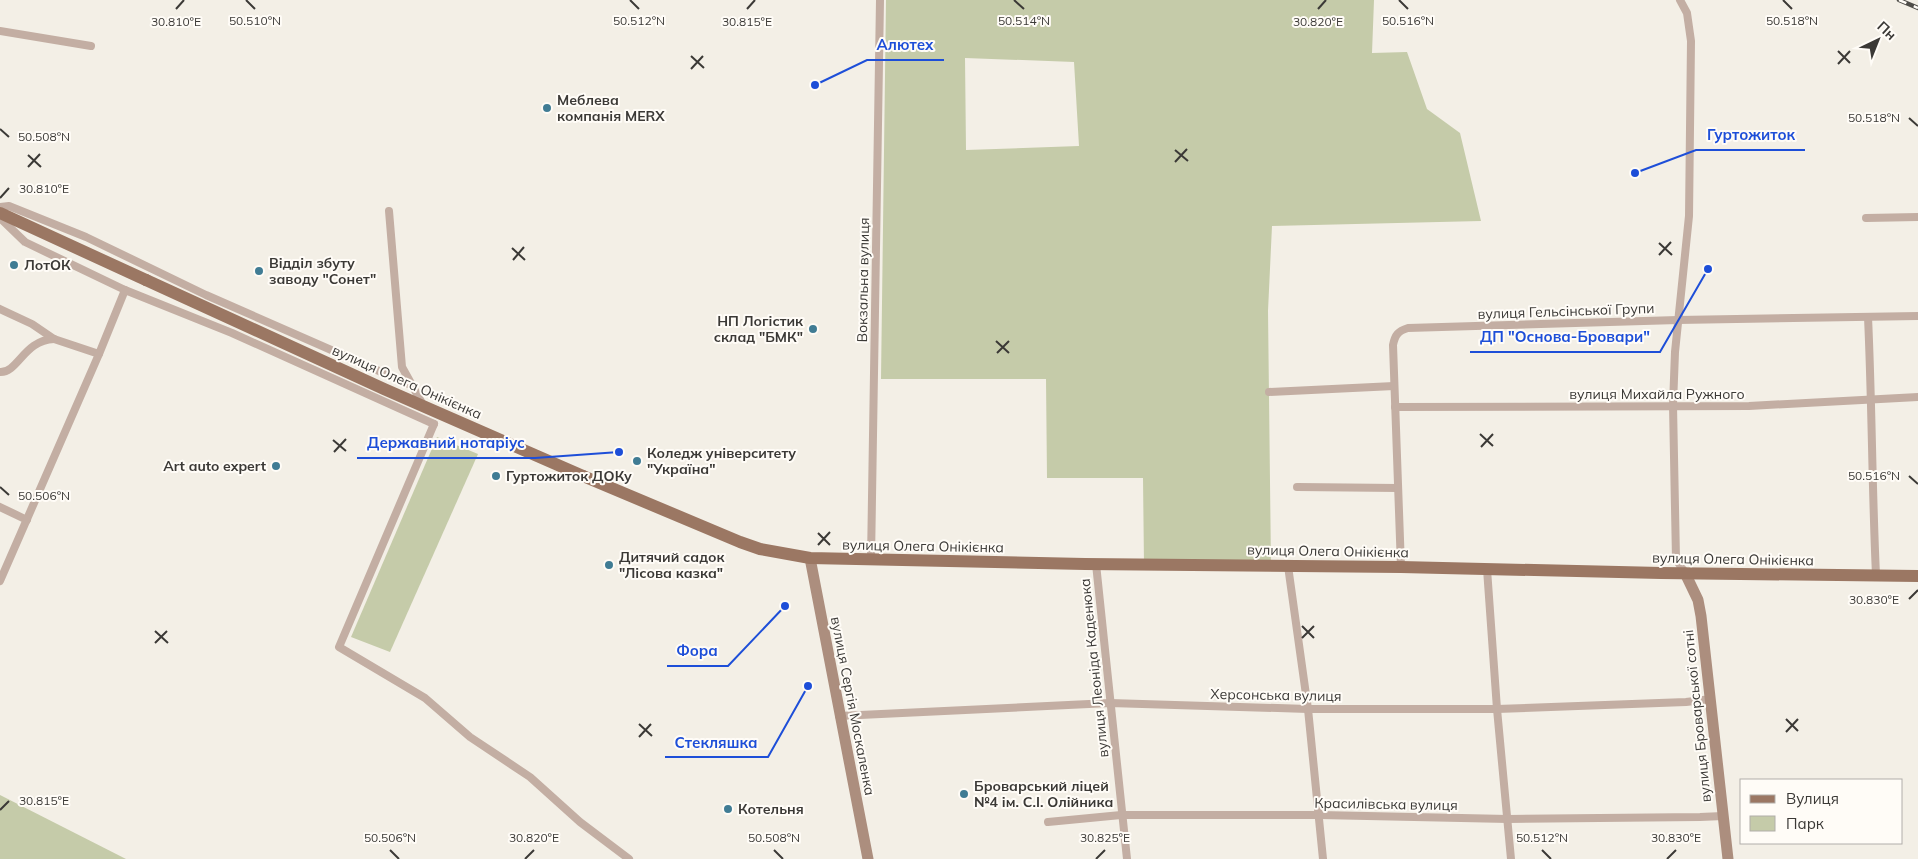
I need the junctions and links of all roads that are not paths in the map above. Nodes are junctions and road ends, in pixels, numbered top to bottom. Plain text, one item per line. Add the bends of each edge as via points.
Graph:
1 (880, 0) edge
2 (1680, 0) edge
3 (0, 31) edge
4 (91, 46) dead end
5 (0, 207) edge
6 (389, 211) dead end
7 (0, 213) edge
8 (1918, 217) edge
9 (0, 218) edge
10 (1866, 218) dead end
11 (125, 290) junction
12 (0, 309) edge
13 (242, 310) junction
14 (1918, 316) edge
15 (1868, 317) junction
16 (1678, 320) junction
17 (232, 333) junction
18 (54, 339) junction
19 (99, 354) junction
20 (0, 372) edge
21 (412, 385) junction
22 (1394, 386) junction
23 (1269, 392) dead end
24 (1918, 397) edge
25 (1872, 399) junction
26 (1673, 405) junction
27 (1395, 407) junction
28 (434, 424) junction
29 (1297, 487) dead end
30 (1398, 488) junction
31 (0, 507) edge
32 (27, 520) junction
33 (810, 558) junction
34 (871, 560) junction
35 (1096, 564) junction
36 (1288, 566) junction
37 (1401, 567) junction
38 (1487, 569) junction
39 (1685, 573) junction
40 (1876, 575) junction
41 (1918, 576) edge
42 (0, 581) edge
43 (1711, 699) junction
44 (1110, 703) junction
45 (1308, 709) junction
46 (1497, 709) junction
47 (839, 716) junction
48 (1121, 815) junction
49 (1320, 815) junction
50 (1724, 816) junction
51 (1508, 819) junction
52 (1048, 822) dead end
53 (629, 859) edge
54 (868, 859) edge
55 (1127, 859) edge
56 (1323, 859) edge
57 (1511, 859) edge
58 (1728, 859) edge

1 - 34 street, Вокзальна вулиця
2 - 16 street via 1687,13 1691,41 1689,216
3 - 4 street
5 - 13 street via 9,206 86,237
6 - 21 street via 402,367
7 - 33 main road, вулиця Олега Онікієнка, bridge via 390,392 583,476 740,542
8 - 10 street
9 - 11 street via 25,242
11 - 17 street
11 - 19 street
12 - 18 street
13 - 17 street
13 - 21 street
14 - 15 street, вулиця Гельсінської Групи
15 - 16 street, вулиця Гельсінської Групи
15 - 25 street
16 - 22 street, вулиця Гельсінської Групи via 1408,328 1397,333 1393,345
16 - 26 street
17 - 28 street
18 - 19 street
18 - 20 street via 43,339 26,351 12,369
19 - 32 street
21 - 28 street
22 - 23 street
22 - 27 street
24 - 25 street, вулиця Михайла Ружного
25 - 26 street, вулиця Михайла Ружного via 1749,406
25 - 40 street via 1871,477
26 - 27 street, вулиця Михайла Ружного
26 - 39 street via 1676,559
27 - 30 street
28 - 53 street via 339,647 424,698 470,737 530,776 580,822
29 - 30 street
30 - 37 street
31 - 32 street
32 - 42 street
33 - 34 main road, вулиця Олега Онікієнка
33 - 47 main road, вулиця Сергія Москаленка
34 - 35 main road, вулиця Олега Онікієнка
35 - 36 main road, вулиця Олега Онікієнка
35 - 44 street, вулиця Леоніда Каденюка
36 - 37 main road, вулиця Олега Онікієнка
36 - 45 street
37 - 38 main road, вулиця Олега Онікієнка
38 - 39 main road, вулиця Олега Онікієнка
38 - 46 street
39 - 40 main road, вулиця Олега Онікієнка
39 - 43 main road, вулиця Броварської сотні via 1698,600
40 - 41 main road, вулиця Олега Онікієнка
43 - 46 street, Херсонська вулиця
43 - 50 main road, вулиця Броварської сотні
44 - 45 street, Херсонська вулиця
44 - 47 street, Херсонська вулиця
44 - 48 street, вулиця Леоніда Каденюка
45 - 46 street, Херсонська вулиця
45 - 49 street
46 - 51 street
47 - 54 main road, вулиця Сергія Москаленка
48 - 49 street, Красилівська вулиця
48 - 52 street, Красилівська вулиця
48 - 55 street, вулиця Леоніда Каденюка
49 - 51 street, Красилівська вулиця
49 - 56 street
50 - 51 street, Красилівська вулиця
50 - 58 main road, вулиця Броварської сотні
51 - 57 street

